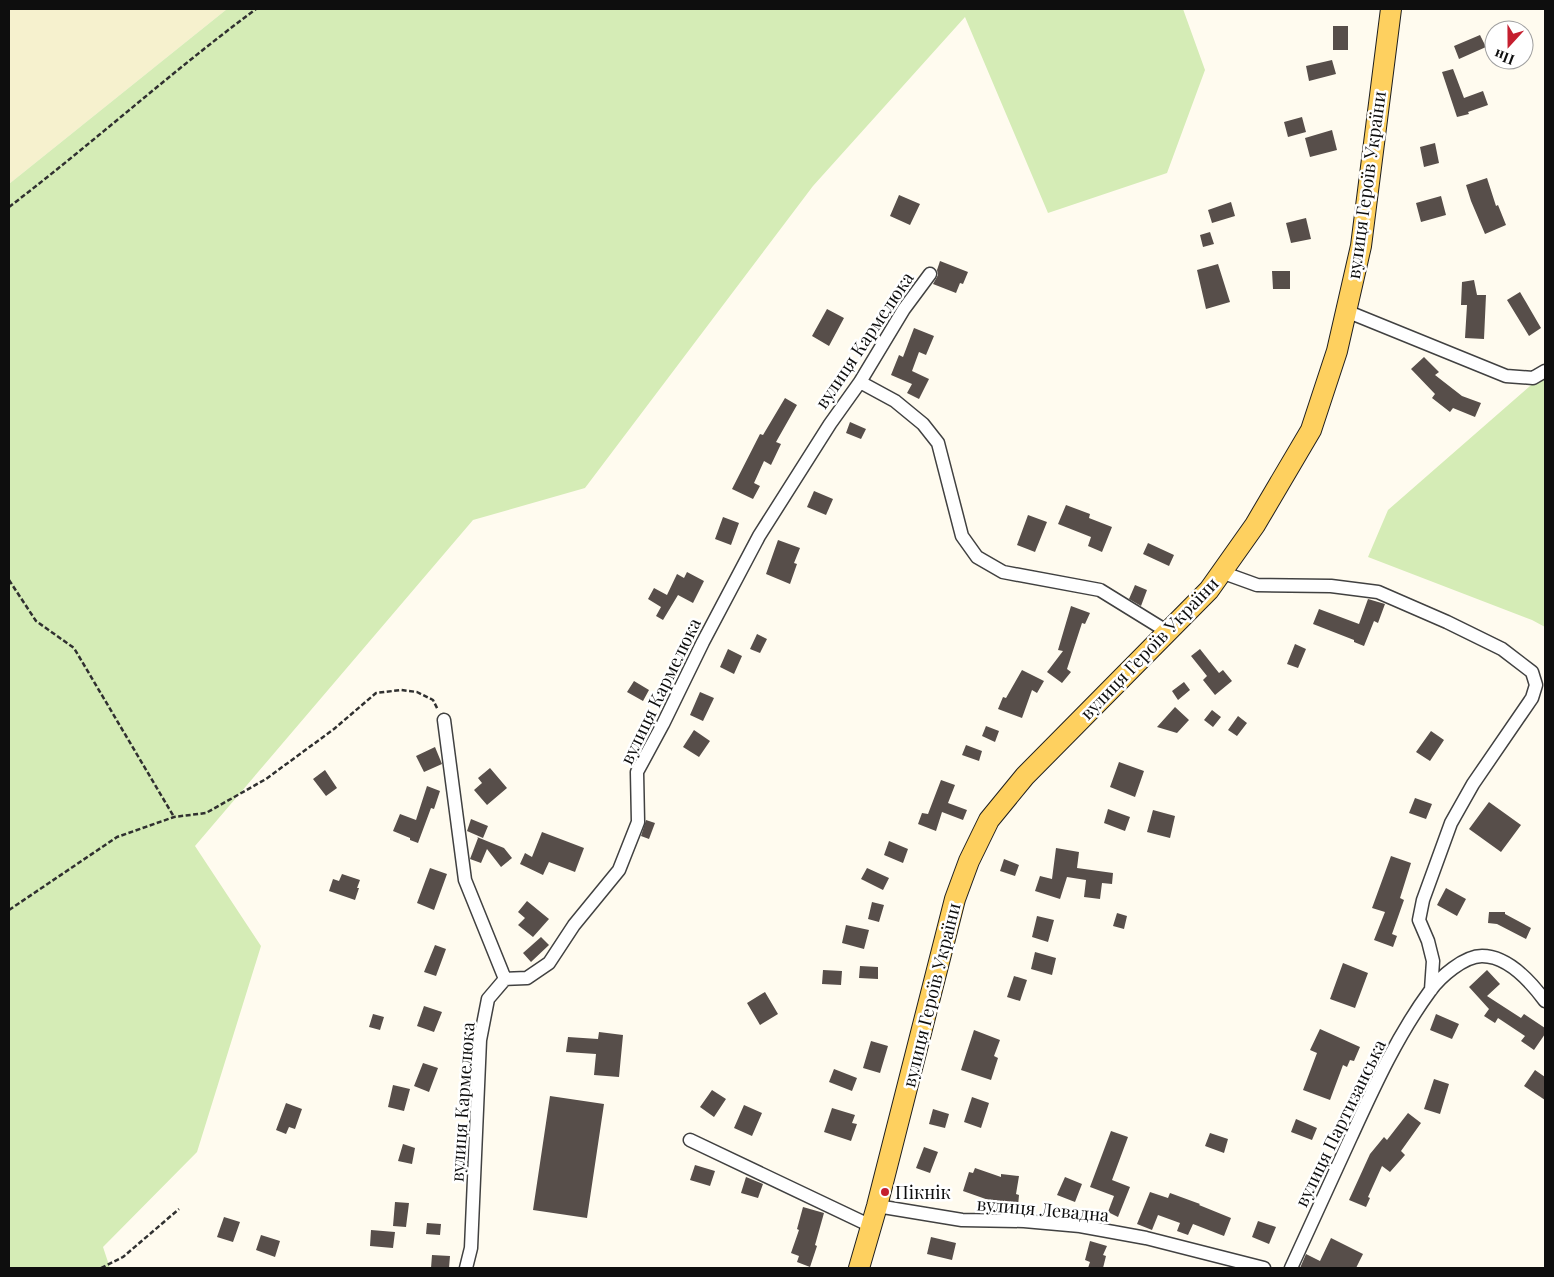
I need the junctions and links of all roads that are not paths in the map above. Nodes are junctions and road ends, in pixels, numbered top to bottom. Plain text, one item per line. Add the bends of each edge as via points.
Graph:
1 (1391, 9) edge
2 (930, 274) dead end
3 (1346, 311) junction
4 (1545, 371) edge
5 (860, 382) junction
6 (1221, 572) junction
7 (1168, 632) junction
8 (444, 720) road end
9 (505, 979) junction
10 (1430, 990) junction
11 (1545, 1001) edge
12 (690, 1140) dead end
13 (877, 1206) junction
14 (871, 1226) junction
15 (466, 1268) edge
16 (859, 1268) edge
17 (1264, 1268) edge
18 (1291, 1268) edge

1 - 3 main road, вулиця Героїв України via 1361,246
2 - 5 street, вулиця Кармелюка via 904,309
3 - 4 street via 1506,376 1533,378
3 - 6 main road, вулиця Героїв України via 1337,351 1311,430 1256,525
5 - 7 street via 895,401 923,424 938,443 962,536 977,557 1003,572 1100,590
5 - 9 street, вулиця Кармелюка via 759,536 637,772 638,822 619,870 549,963 527,978
6 - 7 main road, вулиця Героїв України via 1209,590
6 - 10 street via 1257,585 1330,586 1378,592 1502,648 1532,672 1536,686 1532,698 1473,784 1451,823 1423,900 1419,920 1433,961
7 - 13 main road, вулиця Героїв України via 1025,776 989,820 955,899
8 - 9 street via 465,880
9 - 15 street, вулиця Кармелюка via 488,999 480,1040 471,1248
10 - 11 street, вулиця Партизанська via 1461,963 1482,956 1500,960 1522,975
10 - 18 street, вулиця Партизанська via 1383,1066
12 - 14 street
13 - 14 main road, вулиця Героїв України
13 - 17 street, вулиця Левадна via 962,1220 1080,1226 1146,1238
14 - 16 main road, вулиця Героїв України

